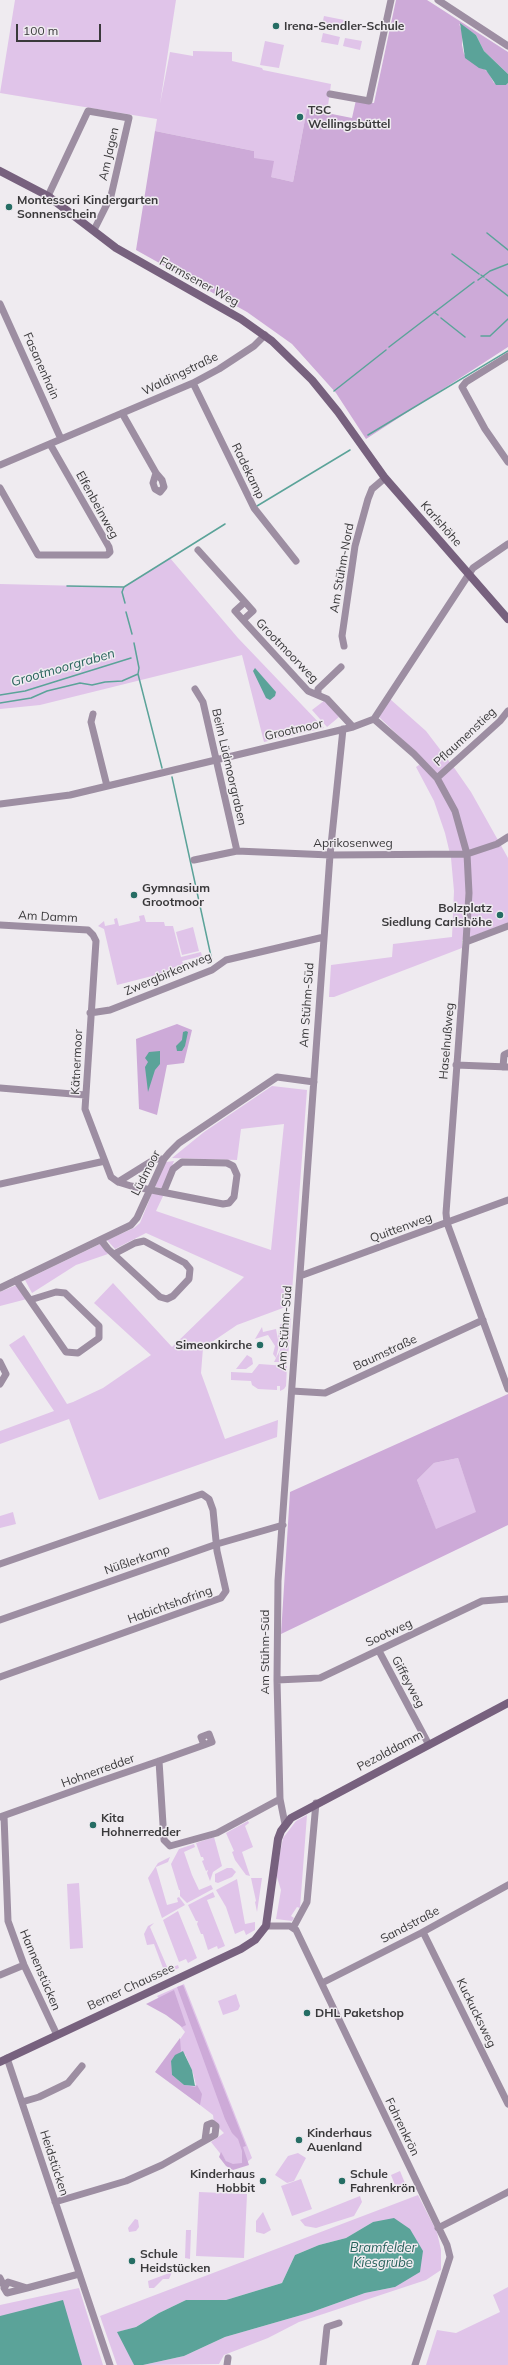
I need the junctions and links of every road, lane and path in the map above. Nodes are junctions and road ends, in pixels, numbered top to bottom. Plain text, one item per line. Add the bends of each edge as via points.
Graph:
1 (391, 0) edge
2 (441, 1) edge
3 (508, 46) edge
4 (330, 94) dead end
5 (0, 171) edge
6 (48, 196) junction
7 (94, 230) junction
8 (0, 304) edge
9 (265, 335) junction
10 (508, 356) edge
11 (192, 382) junction
12 (122, 413) junction
13 (61, 439) junction
14 (360, 443) joint
15 (50, 444) junction
16 (508, 462) edge
17 (0, 465) edge
18 (156, 473) dead end
19 (386, 478) junction
20 (0, 488) edge
21 (508, 544) edge
22 (198, 550) dead end
23 (296, 561) dead end
24 (468, 574) junction
25 (245, 602) junction
26 (508, 619) edge
27 (243, 620) junction
28 (344, 646) dead end
29 (341, 667) dead end
30 (195, 689) dead end
31 (318, 695) junction
32 (508, 711) edge
33 (93, 714) dead end
34 (374, 719) junction
35 (353, 727) junction
36 (343, 729) junction
37 (217, 758) junction
38 (437, 778) junction
39 (107, 786) junction
40 (0, 804) edge
41 (508, 837) edge
42 (237, 851) junction
43 (467, 854) junction
44 (330, 855) junction
45 (194, 860) dead end
46 (0, 925) edge
47 (508, 926) edge
48 (94, 934) joint
49 (324, 937) junction
50 (466, 942) junction
51 (90, 1013) junction
52 (508, 1053) edge
53 (456, 1065) junction
54 (506, 1067) edge
55 (314, 1082) junction
56 (0, 1088) edge
57 (85, 1095) junction
58 (164, 1158) junction
59 (105, 1162) junction
60 (118, 1182) junction
61 (0, 1184) edge
62 (150, 1188) junction
63 (164, 1191) junction
64 (508, 1200) edge
65 (448, 1223) junction
66 (101, 1240) junction
67 (114, 1254) junction
68 (300, 1276) junction
69 (16, 1280) junction
70 (0, 1288) edge
71 (30, 1300) junction
72 (483, 1320) junction
73 (0, 1362) edge
74 (0, 1384) edge
75 (508, 1389) edge
76 (292, 1391) junction
77 (283, 1525) junction
78 (217, 1544) junction
79 (0, 1564) edge
80 (508, 1599) edge
81 (0, 1620) edge
82 (379, 1650) junction
83 (0, 1677) edge
84 (277, 1680) junction
85 (508, 1704) edge
86 (204, 1745) dead end
87 (428, 1745) junction
88 (159, 1761) junction
89 (280, 1799) junction
90 (316, 1803) junction
91 (2, 1817) edge
92 (285, 1824) junction
93 (508, 1885) edge
94 (266, 1926) junction
95 (293, 1928) junction
96 (423, 1932) junction
97 (24, 1965) junction
98 (0, 1975) edge
99 (322, 1983) junction
100 (57, 2035) junction
101 (4, 2060) edge
102 (82, 2066) dead end
103 (22, 2102) junction
104 (508, 2104) edge
105 (205, 2140) dead end
106 (508, 2192) edge
107 (55, 2202) junction
108 (438, 2228) junction
109 (79, 2274) junction
110 (0, 2278) edge
111 (339, 2323) dead end
112 (110, 2365) edge
113 (323, 2365) edge
114 (415, 2365) edge

1 - 4 street via 369,101
2 - 3 street
5 - 6 main road, Farmsener Weg
6 - 7 main road, Farmsener Weg
6 - 7 street, Am Jagen via 88,111 129,118 111,196
7 - 9 main road, Farmsener Weg via 129,256
8 - 13 street, Fasanenhain
9 - 11 street, Waldingstraße via 254,346 219,369
9 - 14 main road, Farmsener Weg via 312,380
10 - 16 street via 462,387 485,429
11 - 12 street, Waldingstraße
11 - 23 street, Radekamp via 254,508
12 - 13 street, Waldingstraße
12 - 18 street
13 - 15 street, Waldingstraße
14 - 19 main road, Karlshöhe
15 - 17 street, Waldingstraße
15 - 20 street, Elfenbeinweg via 109,547 110,552 107,555 38,555
19 - 24 main road, Karlshöhe
19 - 28 street, Am Stühm-Nord via 372,489 355,546 342,636
21 - 24 street
22 - 25 street
24 - 26 main road, Karlshöhe
24 - 34 street
25 - 27 street, Grootmoorweg via 235,612
25 - 27 street, Grootmoorweg via 253,611
27 - 31 street, Grootmoorweg via 308,691
29 - 31 street, Grootmoorweg via 318,689
30 - 37 street, Beim Lüdmoorgraben via 203,702
31 - 35 street, Grootmoorweg via 327,698
32 - 38 street, Pflaumenstieg via 500,722
33 - 39 street via 91,722
34 - 35 street, Grootmoor
34 - 38 street, Haselnußweg
35 - 36 street, Grootmoor
36 - 37 street, Grootmoor
36 - 44 street, Am Stühm-Süd
37 - 39 street, Grootmoor
37 - 42 street, Beim Lüdmoorgraben
38 - 43 street, Haselnußweg via 455,811
39 - 40 street, Grootmoor via 61,797
41 - 43 street, Aprikosenweg via 497,844
42 - 44 street, Aprikosenweg
42 - 45 street, Aprikosenweg
43 - 44 street, Aprikosenweg
43 - 50 street, Haselnußweg via 469,893
44 - 49 street, Am Stühm-Süd
46 - 48 street, Am Damm via 88,930
47 - 50 street
48 - 51 street, Kätnermoor via 96,941
49 - 51 street, Zwergbirkenweg via 226,960 198,976 110,1010
49 - 55 street, Am Stühm-Süd
50 - 53 street, Haselnußweg
51 - 57 street, Kätnermoor
52 - 54 street via 504,1054
53 - 54 street
53 - 65 street, Haselnußweg via 446,1213
55 - 58 street, Lüdmoor via 277,1077 179,1143
55 - 68 street, Am Stühm-Süd
56 - 57 street
57 - 59 street, Kätnermoor via 85,1108
58 - 60 street via 155,1159
58 - 62 street, Lüdmoor
59 - 60 street, Kätnermoor via 111,1177
59 - 61 street
60 - 62 street
62 - 63 street
62 - 66 street, Lüdmoor via 133,1223
63 - 63 street via 226,1204 234,1196 237,1175 233,1166 227,1163 182,1162 173,1169
64 - 65 street, Quittenweg
65 - 68 street, Quittenweg
65 - 72 street, Haselnußweg
66 - 67 street
66 - 69 street, Lüdmoor
67 - 67 street via 162,1298 174,1296 189,1279 190,1269 185,1263 144,1242 135,1243
68 - 76 street, Am Stühm-Süd
69 - 70 street, Lüdmoor
69 - 71 street
71 - 71 street via 66,1352 78,1353 99,1338 99,1326 65,1293 56,1292
72 - 75 street, Haselnußweg
72 - 76 street, Baumstraße via 325,1393
73 - 74 street via 6,1374
76 - 77 street, Am Stühm-Süd
77 - 78 street, Nüßlerkamp
77 - 84 street, Am Stühm-Süd via 278,1581
78 - 79 street, Habichtshofring via 212,1506 207,1496 200,1494
78 - 81 street, Nüßlerkamp
78 - 83 street, Habichtshofring via 226,1589 222,1598
80 - 82 street, Sootweg via 482,1601
82 - 84 street, Sootweg via 320,1678
82 - 87 street, Giffeyweg
84 - 89 street, Am Stühm-Süd
85 - 87 main road, Pezolddamm
86 - 88 street, Hohnerredder
87 - 90 main road, Pezolddamm
88 - 89 street via 164,1840 170,1846 217,1833
88 - 91 street, Hohnerredder
89 - 92 street, Am Stühm-Süd
90 - 92 main road, Pezolddamm
90 - 95 street via 307,1902
91 - 97 street, Hannenstücken via 8,1921
92 - 94 main road via 278,1839
93 - 96 street, Sandstraße
94 - 95 street
94 - 100 main road, Berner Chaussee via 248,1946
95 - 99 street, Fahrenkrön
96 - 99 street, Sandstraße
96 - 104 street, Kuckucksweg
97 - 98 street
97 - 100 street, Hannenstücken
99 - 108 street, Fahrenkrön
100 - 101 main road, Berner Chaussee
101 - 103 street, Heidstücken
102 - 103 street via 68,2083
103 - 107 street, Heidstücken
105 - 107 street via 164,2164 129,2180
106 - 108 street
107 - 109 street, Heidstücken
108 - 114 street, Fahrenkrön via 450,2257
109 - 110 street via 27,2288 9,2282 4,2286
109 - 112 street, Heidstücken
111 - 113 street via 327,2327

